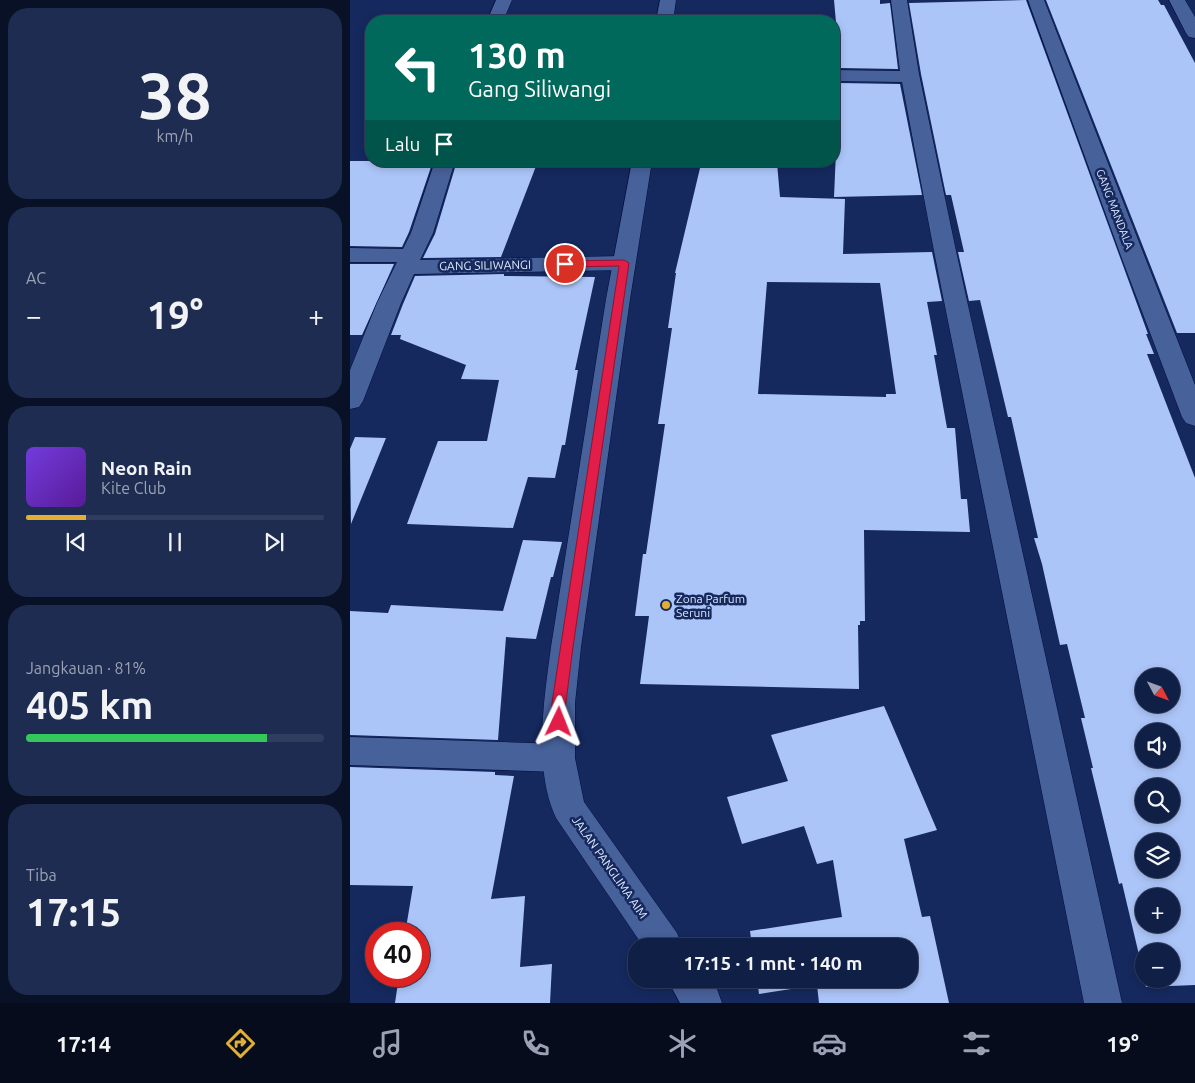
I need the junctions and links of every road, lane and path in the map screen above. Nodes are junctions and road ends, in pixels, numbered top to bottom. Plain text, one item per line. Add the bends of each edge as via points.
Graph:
1 (504, 0) edge
2 (668, 0) edge
3 (899, 0) edge
4 (1036, 0) edge
5 (1177, 0) edge
6 (498, 15) edge
7 (666, 15) edge
8 (1195, 33) edge
9 (840, 76) edge
10 (910, 77) junction
11 (443, 167) edge
12 (641, 167) edge
13 (350, 255) edge
14 (408, 261) junction
15 (624, 263) junction
16 (350, 401) edge
17 (1195, 417) edge
18 (350, 752) edge
19 (559, 758) junction
20 (658, 938) edge
21 (692, 988) edge
22 (703, 1003) edge
23 (1103, 1003) edge

1 - 6 street
2 - 7 street
3 - 10 street
4 - 17 street, GANG MANDALA
5 - 8 street
9 - 10 street
10 - 23 street
11 - 14 street via 422,233
12 - 15 street, JALAN PANGLIMA AIM
13 - 14 street, GANG SILIWANGI
14 - 15 street, GANG SILIWANGI
14 - 16 street
15 - 19 street, JALAN PANGLIMA AIM via 559,703
18 - 19 street
19 - 20 street, JALAN PANGLIMA AIM via 568,807
21 - 22 street

